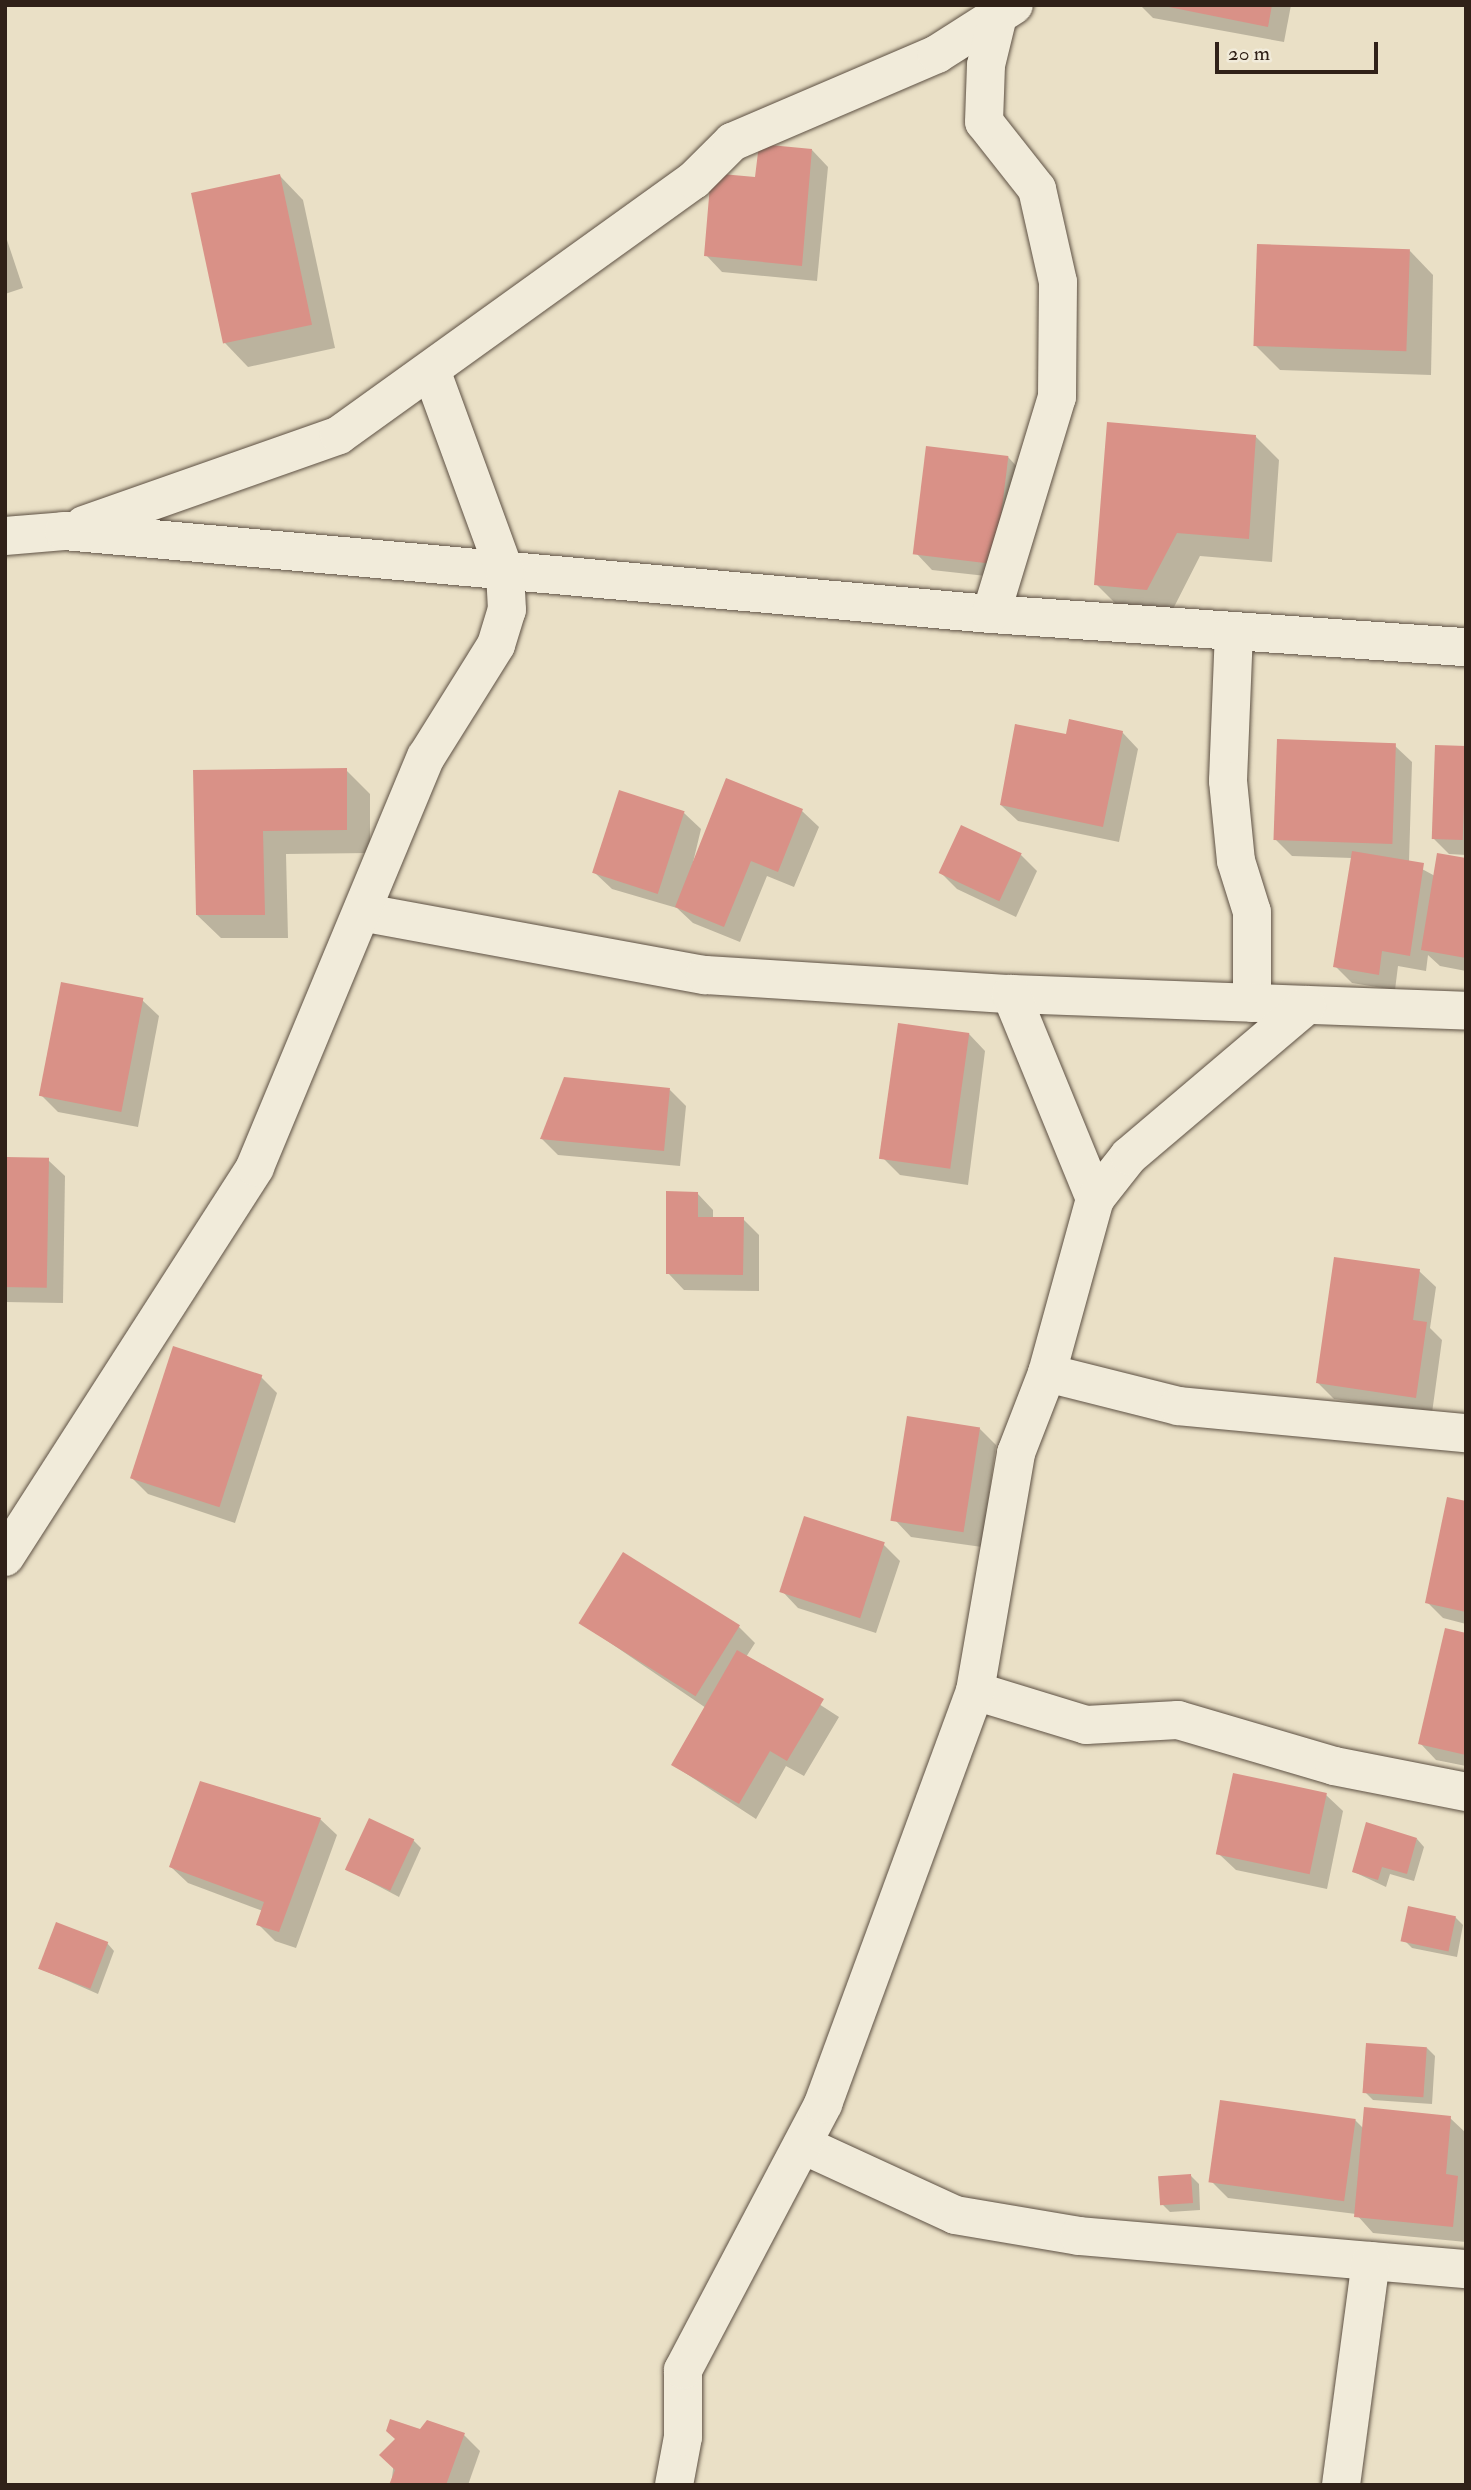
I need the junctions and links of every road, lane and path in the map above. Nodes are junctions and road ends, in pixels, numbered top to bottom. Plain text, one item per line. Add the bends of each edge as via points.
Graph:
1 (1005, 12) edge
2 (431, 370) junction
3 (64, 531) junction
4 (5, 536) edge
5 (505, 572) junction
6 (992, 614) junction
7 (1234, 631) junction
8 (1466, 648) edge
9 (366, 912) junction
10 (1011, 994) junction
11 (1252, 1003) junction
12 (1307, 1005) junction
13 (1466, 1011) edge
14 (1095, 1199) junction
15 (1047, 1373) junction
16 (1466, 1433) edge
17 (5, 1557) edge
18 (975, 1691) junction
19 (1466, 1792) edge
20 (803, 2145) junction
21 (1371, 2260) junction
22 (1466, 2269) edge
23 (674, 2485) edge
24 (1341, 2485) edge

1 - 2 street via 937,54 732,142 694,180
1 - 6 street via 986,65 984,122 1037,189 1059,282 1058,397
2 - 3 street via 339,435
2 - 5 street
3 - 4 street
3 - 5 street
5 - 6 street
5 - 9 street via 507,610 496,645 426,757
6 - 7 street
7 - 8 street
7 - 11 street via 1227,781 1236,861 1252,912
9 - 10 street via 705,975
9 - 17 street via 255,1167
10 - 11 street
10 - 14 street
11 - 12 street
12 - 13 street
12 - 14 street via 1129,1156
14 - 15 street
15 - 16 street via 1178,1406
15 - 18 street via 1016,1453
18 - 19 street via 1086,1725 1178,1720 1334,1766
18 - 20 street
20 - 21 street via 954,2215 1079,2236
20 - 23 street via 683,2370 684,2437
21 - 22 street
21 - 24 street

